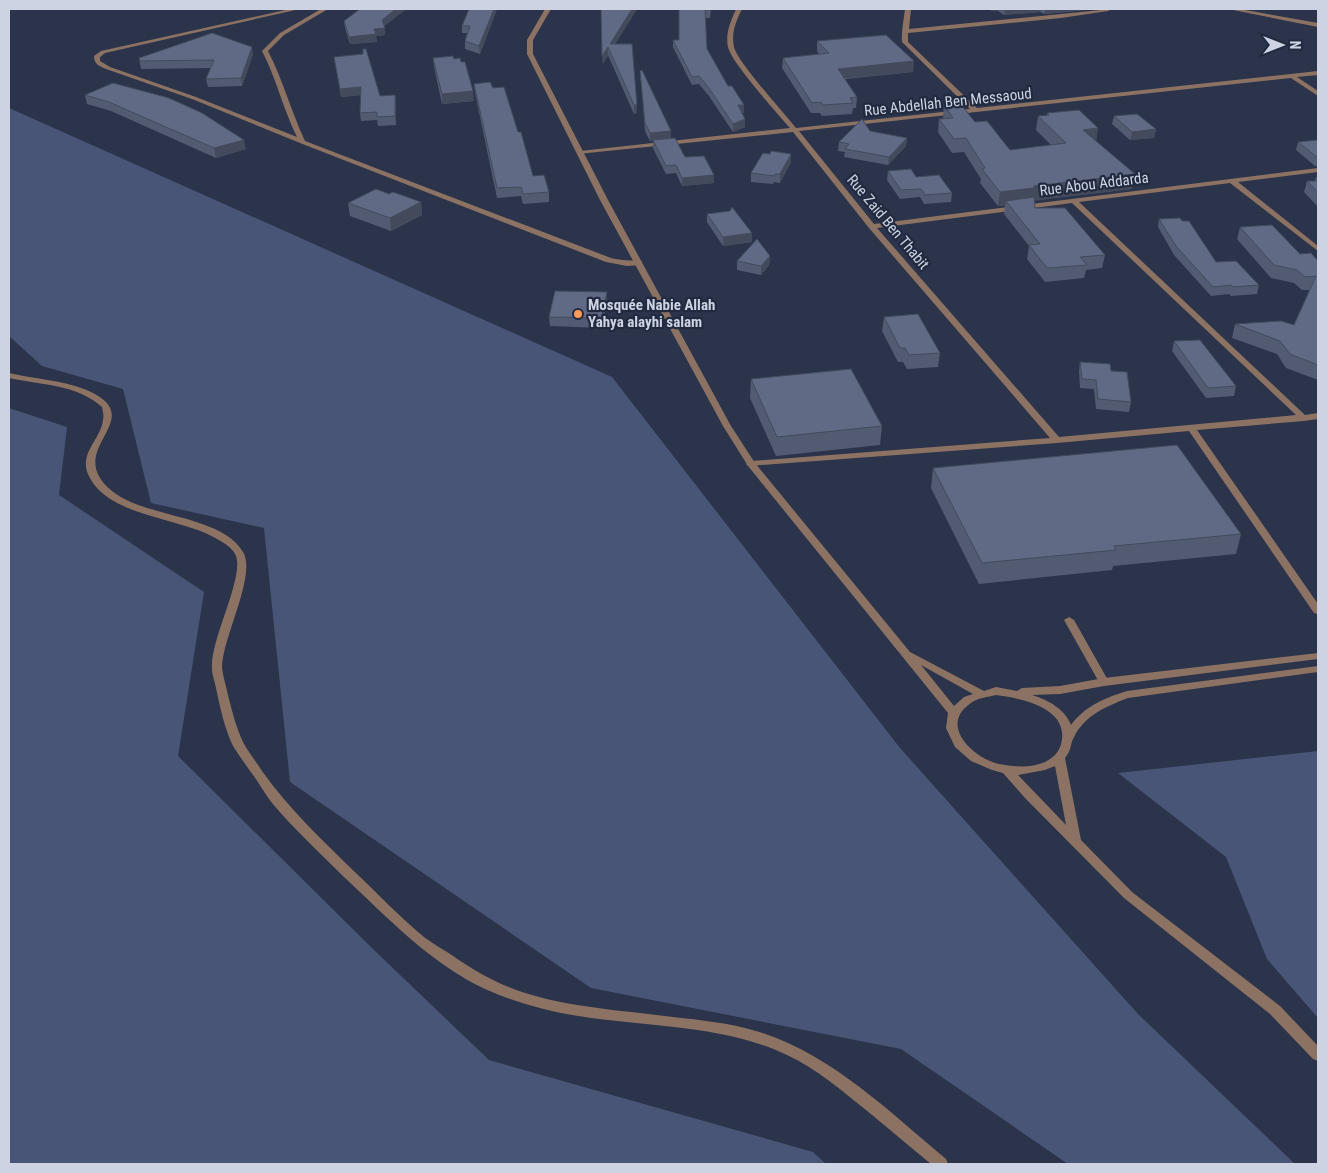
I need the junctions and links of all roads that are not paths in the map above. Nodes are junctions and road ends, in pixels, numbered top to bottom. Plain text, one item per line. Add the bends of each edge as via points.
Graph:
1 (297, 9) edge
2 (325, 9) edge
3 (548, 9) edge
4 (740, 9) edge
5 (908, 9) edge
6 (1108, 9) edge
7 (1230, 9) edge
8 (1318, 24) edge
9 (906, 31) junction
10 (1318, 73) edge
11 (1292, 76) junction
12 (1318, 94) edge
13 (976, 111) junction
14 (794, 131) junction
15 (302, 142) junction
16 (580, 153) junction
17 (1318, 170) edge
18 (1232, 182) junction
19 (1074, 200) junction
20 (872, 226) junction
21 (1318, 249) edge
22 (639, 263) junction
23 (9, 376) edge
24 (1318, 416) edge
25 (1304, 418) junction
26 (1192, 429) junction
27 (1057, 440) junction
28 (751, 464) junction
29 (1318, 611) edge
30 (1069, 620) dead end
31 (905, 652) junction
32 (1318, 656) edge
33 (1318, 669) edge
34 (1104, 682) junction
35 (1011, 692) junction
36 (982, 694) junction
37 (954, 713) junction
38 (1068, 736) junction
39 (1060, 756) junction
40 (1008, 770) junction
41 (1075, 840) junction
42 (1318, 1055) edge
43 (941, 1164) edge

1 - 15 street via 126,46 103,52 96,60 108,68 194,98
2 - 15 street via 282,34 266,51
3 - 16 street via 530,40 529,49
4 - 14 street, Rue Zaid Ben Thabit via 729,35 729,45
5 - 9 street
6 - 9 street
7 - 8 street
9 - 13 street via 903,38 909,47
10 - 11 street, Rue Abdellah Ben Messaoud
11 - 12 street
11 - 13 street, Rue Abdellah Ben Messaoud
13 - 14 street, Rue Abdellah Ben Messaoud
14 - 16 street, Rue Abdellah Ben Messaoud
14 - 20 street, Rue Zaid Ben Thabit
15 - 22 street via 609,260
16 - 22 street
17 - 18 street, Rue Abou Addarda
18 - 19 street, Rue Abou Addarda
18 - 21 street
19 - 20 street, Rue Abou Addarda
19 - 25 street
20 - 27 street, Rue Zaid Ben Thabit
22 - 28 street
23 - 43 street via 71,387 101,402 108,412 90,460 95,480 120,500 216,534 238,551 241,576 220,642 217,668 228,719 239,746 276,799 416,938 490,985 530,1000 570,1009 725,1029 786,1048 835,1076
24 - 25 street
25 - 26 street
26 - 27 street
26 - 29 street
27 - 28 street
28 - 31 street
30 - 34 street
31 - 36 street
31 - 37 street
32 - 34 street
33 - 38 street via 1127,695 1104,703 1084,717
34 - 35 street via 1060,690
35 - 36 street
35 - 38 street via 1051,708 1061,718
36 - 37 street via 965,701
37 - 40 street via 952,733 958,745 978,761
38 - 39 street via 1066,748
39 - 40 street via 1038,769
39 - 41 street
40 - 41 street
41 - 42 street via 1128,894 1275,1010

